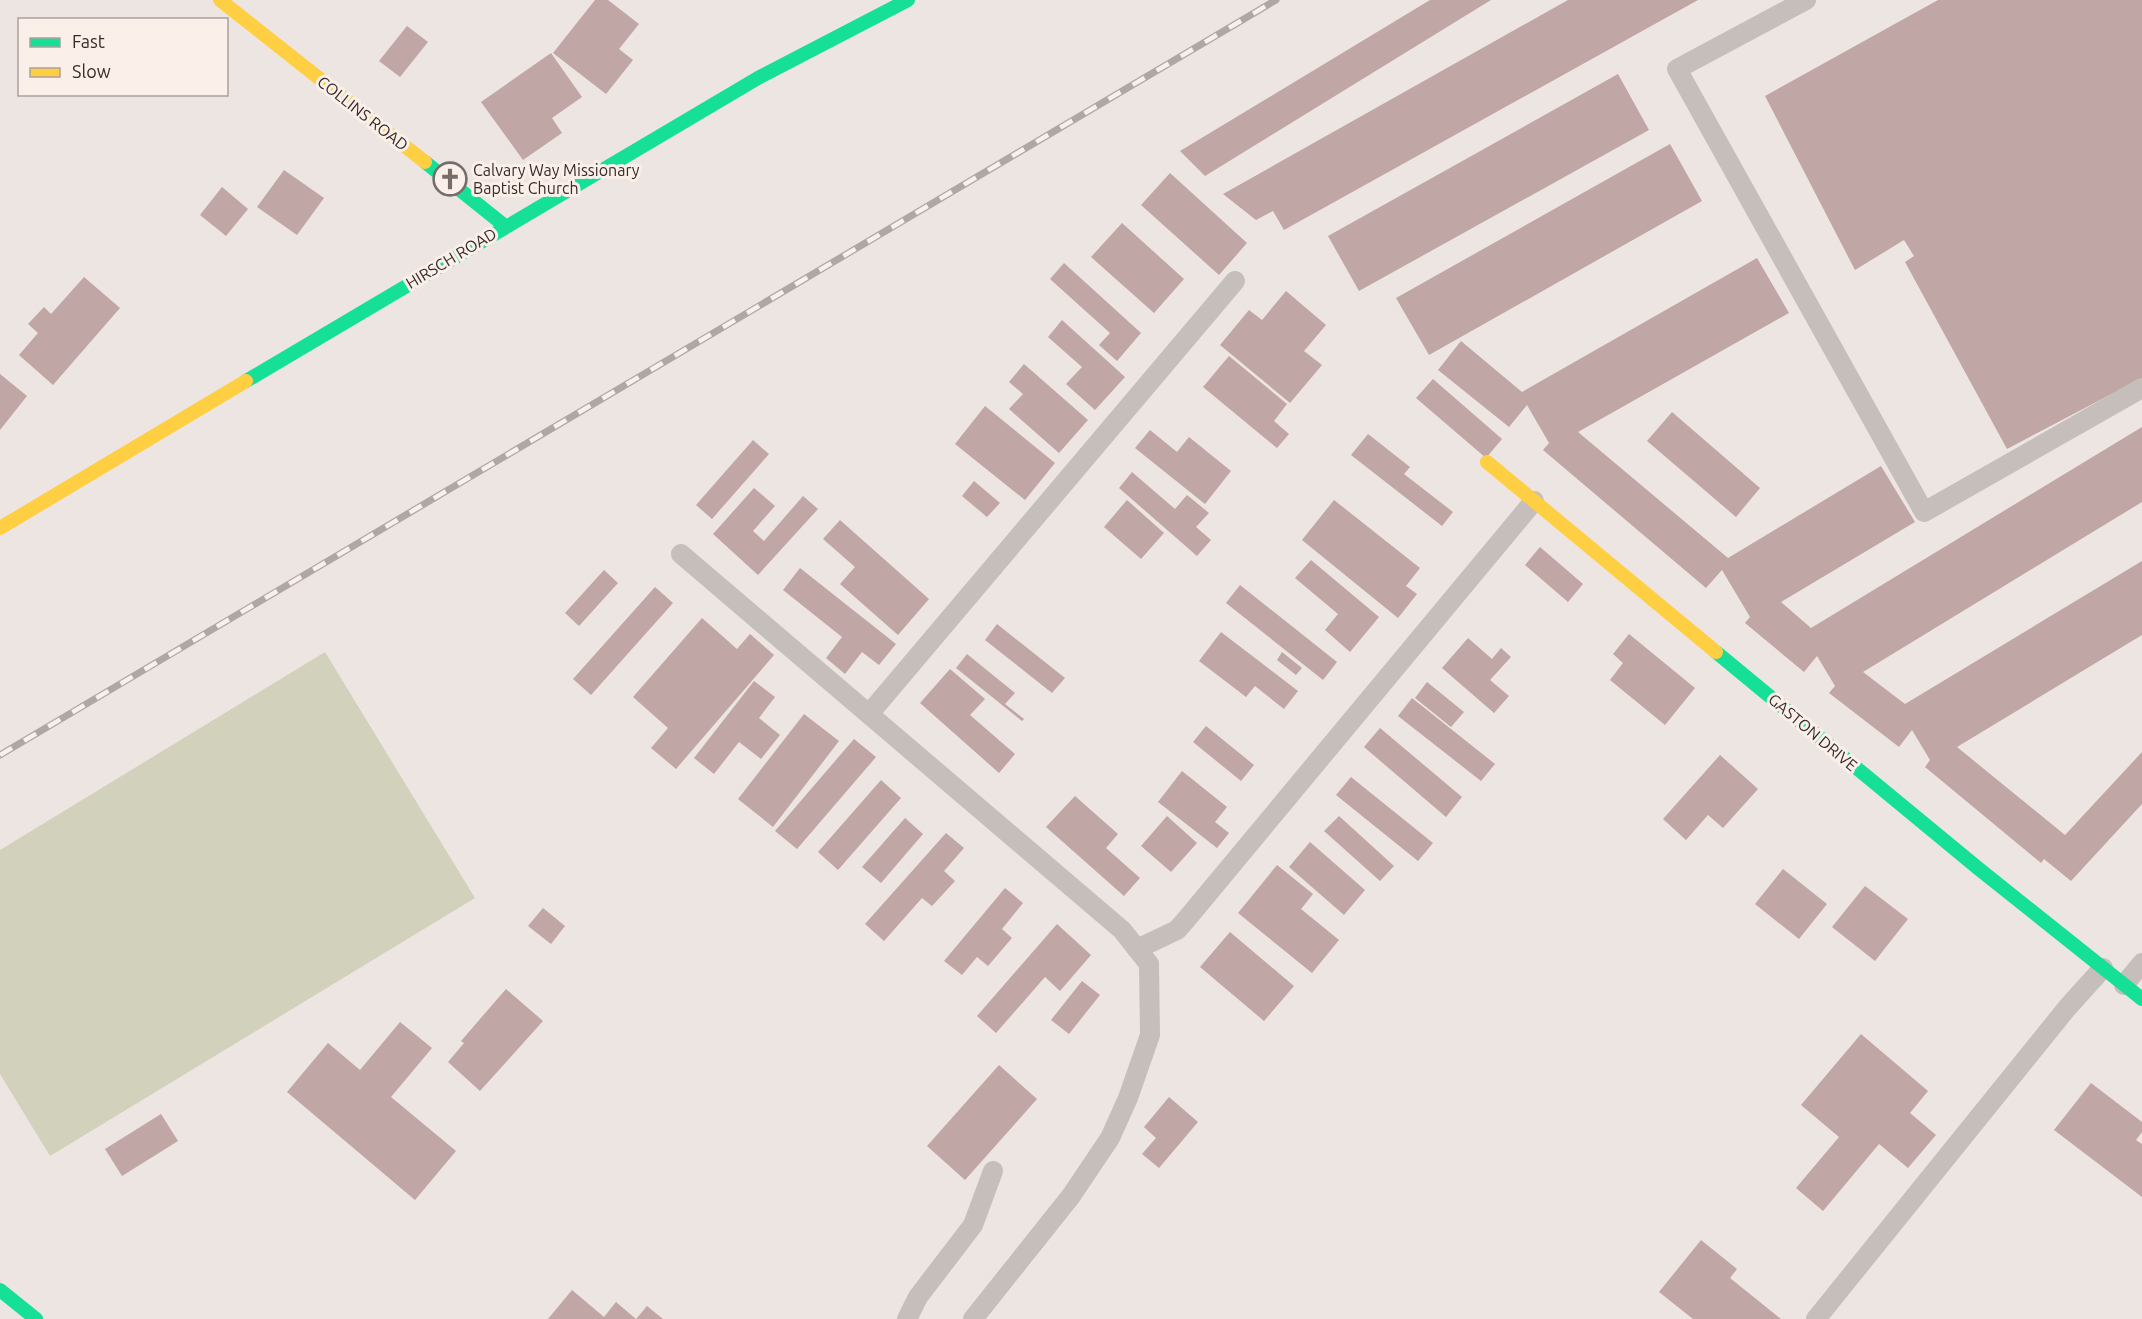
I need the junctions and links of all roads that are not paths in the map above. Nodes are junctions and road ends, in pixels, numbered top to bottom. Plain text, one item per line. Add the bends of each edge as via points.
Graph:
1 (220, 0) edge
2 (908, 0) edge
3 (1806, 0) edge
4 (505, 226) junction
5 (1235, 281) dead end
6 (2142, 388) edge
7 (1487, 462) dead end
8 (1534, 501) junction
9 (0, 528) edge
10 (681, 554) dead end
11 (869, 714) junction
12 (1137, 949) junction
13 (2142, 963) edge
14 (2103, 968) junction
15 (2124, 985) junction
16 (2142, 999) edge
17 (993, 1171) dead end
18 (0, 1290) edge
19 (36, 1319) edge
20 (907, 1319) edge
21 (973, 1319) edge
22 (1816, 1319) edge

1 - 4 street, COLLINS ROAD
2 - 4 street, HIRSCH ROAD via 758,78
3 - 6 lane via 1677,69 1924,512
4 - 9 street, HIRSCH ROAD
5 - 11 lane
7 - 8 street, GASTON DRIVE
8 - 12 lane via 1185,921 1177,930
8 - 14 street, GASTON DRIVE
10 - 11 lane
11 - 12 lane via 1122,930
12 - 21 lane via 1149,964 1150,1035 1128,1098 1110,1138 1071,1196
13 - 15 lane
14 - 15 street, GASTON DRIVE
14 - 22 lane via 2059,1017
15 - 16 street, GASTON DRIVE
17 - 20 lane via 973,1225 918,1297
18 - 19 street

